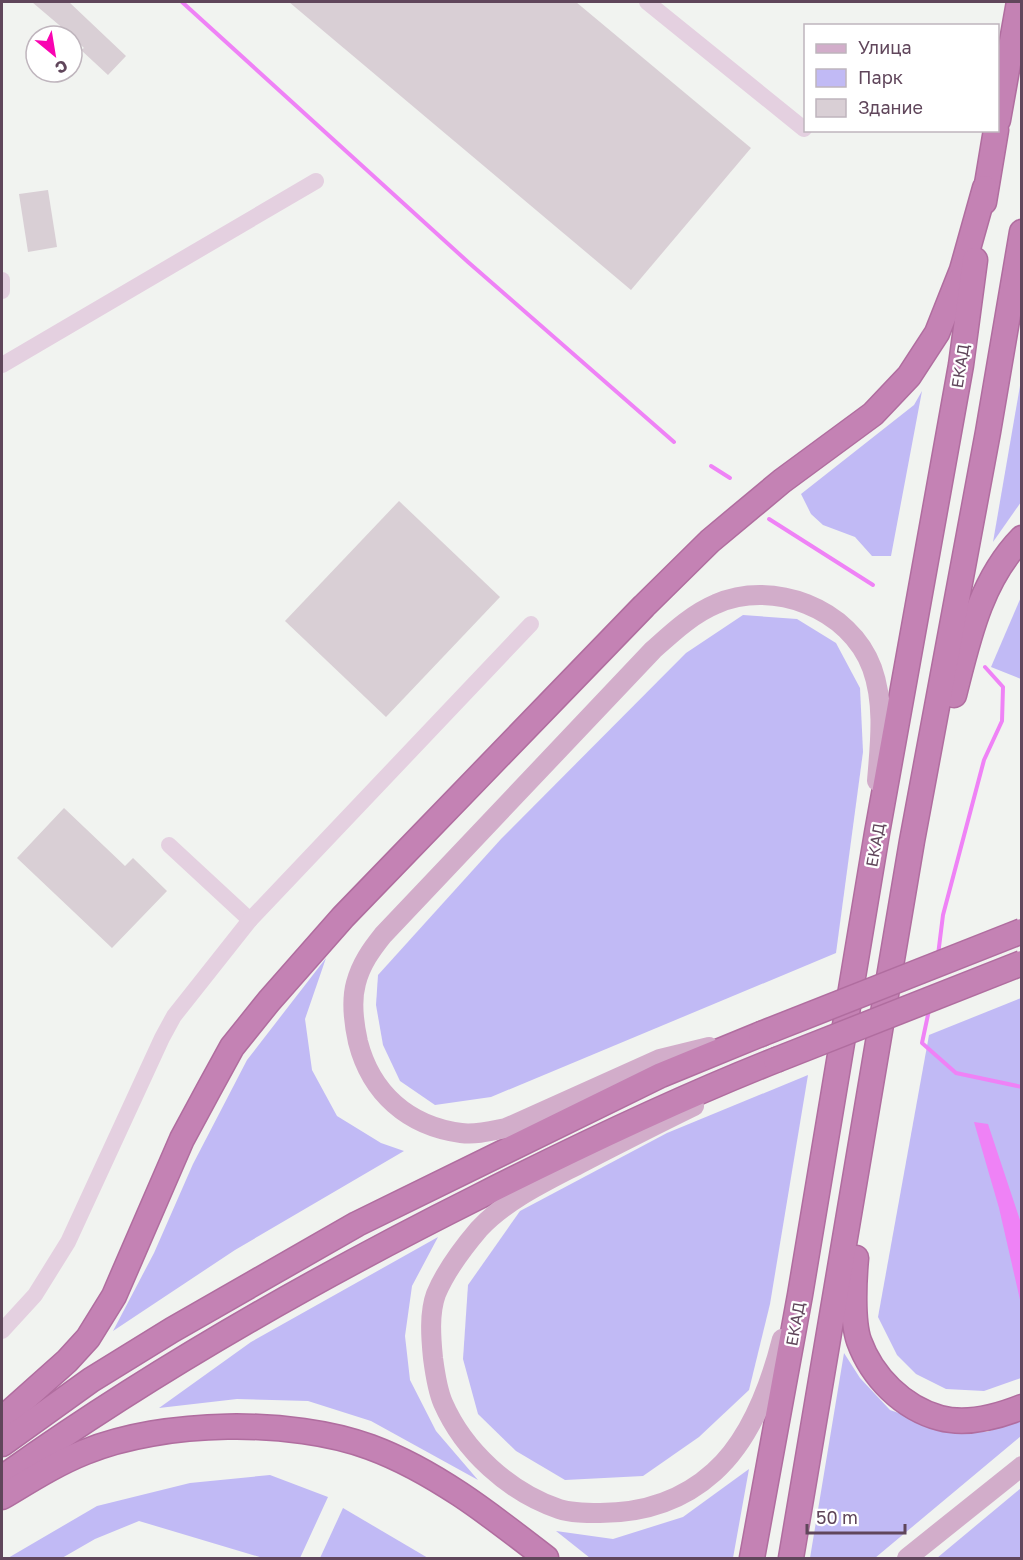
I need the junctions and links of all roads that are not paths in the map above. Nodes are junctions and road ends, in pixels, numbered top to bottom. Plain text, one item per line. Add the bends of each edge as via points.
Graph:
1 (647, 2) edge
2 (1019, 2) edge
3 (999, 114) edge
4 (804, 129) edge
5 (996, 132) edge
6 (316, 182) dead end
7 (986, 188) junction
8 (1022, 232) edge
9 (2, 280) edge
10 (2, 291) edge
11 (2, 366) edge
12 (1022, 538) edge
13 (531, 624) dead end
14 (877, 833) junction
15 (912, 842) junction
16 (169, 845) dead end
17 (250, 920) junction
18 (1022, 931) edge
19 (1022, 963) edge
20 (749, 1038) junction
21 (739, 1075) junction
22 (865, 1123) junction
23 (800, 1295) junction
24 (2, 1331) edge
25 (1022, 1407) edge
26 (2, 1419) edge
27 (2, 1444) edge
28 (1022, 1466) edge
29 (2, 1478) edge
30 (2, 1497) edge
31 (546, 1558) edge
32 (752, 1558) edge
33 (791, 1558) edge
34 (907, 1558) edge

1 - 4 street
2 - 3 highway
5 - 7 highway, ЕКАД
6 - 11 street
7 - 14 highway, ЕКАД via 959,377
7 - 26 highway via 962,270 937,333 909,376 873,414 710,541 343,917 269,1001 232,1047 208,1089 114,1296 88,1338
8 - 15 highway
9 - 10 street
12 - 15 highway via 1004,559 977,609
13 - 17 street
14 - 20 main road via 874,817 880,713 865,652 829,616 801,601 765,594 731,598 697,614 653,650 383,935 367,956 355,984 354,1026 362,1057 386,1097 410,1116 461,1133 506,1128 660,1059
14 - 23 highway, ЕКАД
15 - 22 highway
16 - 17 street
17 - 24 street via 174,1016 68,1242 34,1295
18 - 20 highway, bridge
19 - 21 highway, bridge
20 - 27 highway via 661,1075 357,1224 182,1324 92,1380
21 - 23 main road via 711,1098 524,1194 481,1227 449,1269 435,1296 432,1342 442,1401 467,1443 489,1467 536,1500 561,1510 587,1513 640,1510 694,1488 733,1451 774,1371 785,1325
21 - 29 highway via 566,1153 374,1249 188,1354
22 - 25 highway via 864,1179 853,1289 858,1340 871,1365 891,1391 914,1407 941,1418 974,1420
22 - 33 highway
23 - 32 highway, ЕКАД
28 - 34 main road
30 - 31 highway via 54,1466 131,1438 241,1426 321,1433 370,1447 421,1471 464,1497

